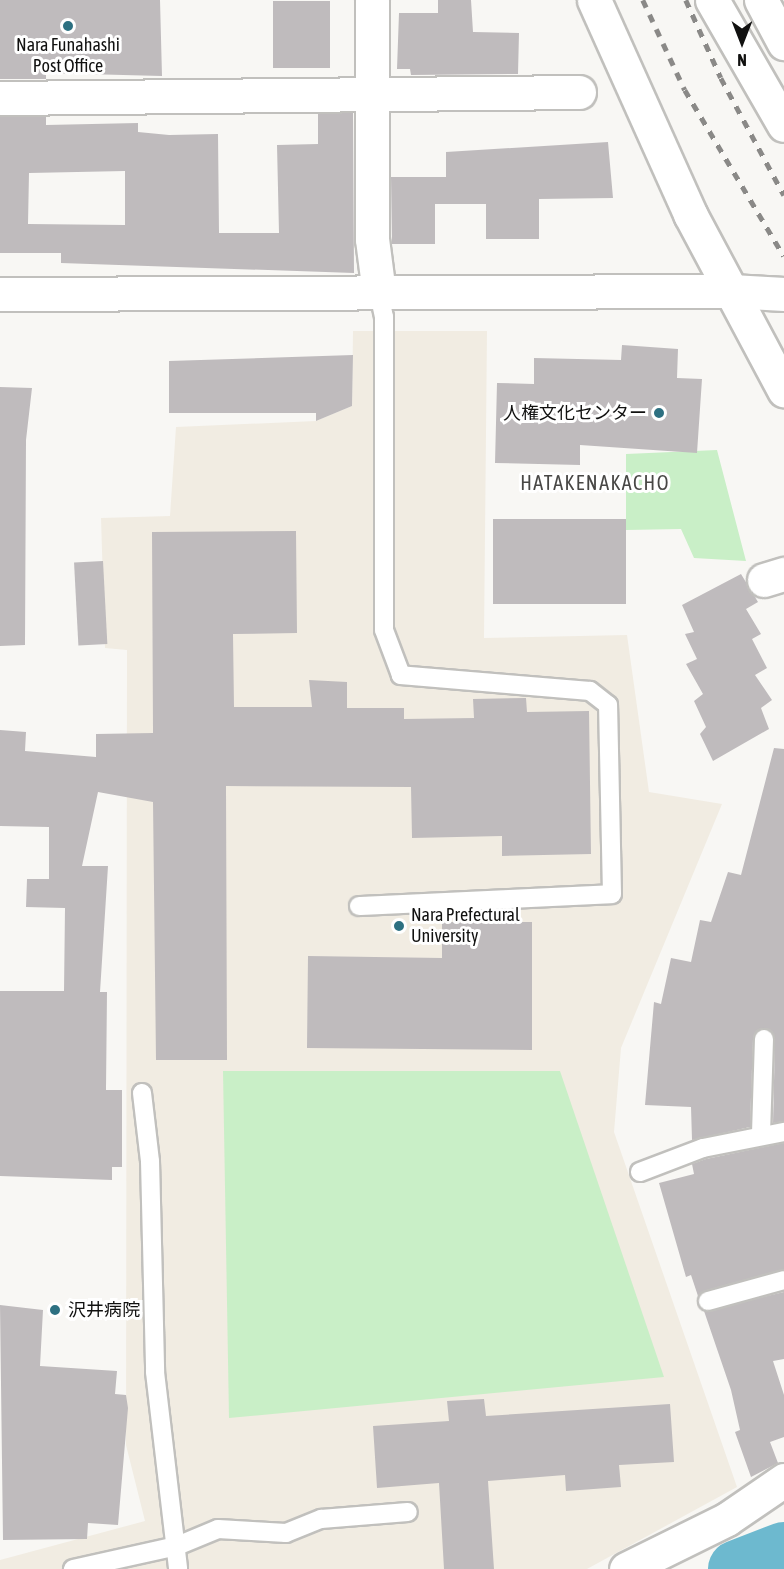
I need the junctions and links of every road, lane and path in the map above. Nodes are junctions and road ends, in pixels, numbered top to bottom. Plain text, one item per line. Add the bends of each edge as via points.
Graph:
1 (372, 0) edge
2 (594, 0) edge
3 (712, 0) edge
4 (761, 0) edge
5 (784, 43) edge
6 (579, 92) dead end
7 (372, 96) junction
8 (0, 98) edge
9 (784, 124) edge
10 (731, 291) junction
11 (379, 293) junction
12 (0, 294) edge
13 (784, 294) edge
14 (784, 390) edge
15 (359, 906) dead end
16 (764, 1040) dead end
17 (142, 1093) dead end
18 (784, 1132) edge
19 (761, 1134) junction
20 (640, 1172) dead end
21 (784, 1280) edge
22 (708, 1301) dead end
23 (784, 1480) edge
24 (408, 1512) dead end
25 (177, 1546) junction
26 (73, 1569) edge
27 (178, 1569) edge
28 (626, 1569) edge

1 - 7 street
2 - 10 street
3 - 9 street
4 - 5 street
6 - 7 street
7 - 8 street
7 - 11 street via 372,239
10 - 11 street
10 - 13 street
10 - 14 street
11 - 12 street
11 - 15 lane via 384,317 384,630 401,675 590,691 608,705 612,894
16 - 19 lane
17 - 25 lane via 150,1161 155,1372
18 - 19 lane
19 - 20 lane
21 - 22 lane
23 - 28 street via 727,1519
24 - 25 lane via 321,1519 286,1533 218,1529
25 - 26 lane
25 - 27 lane

